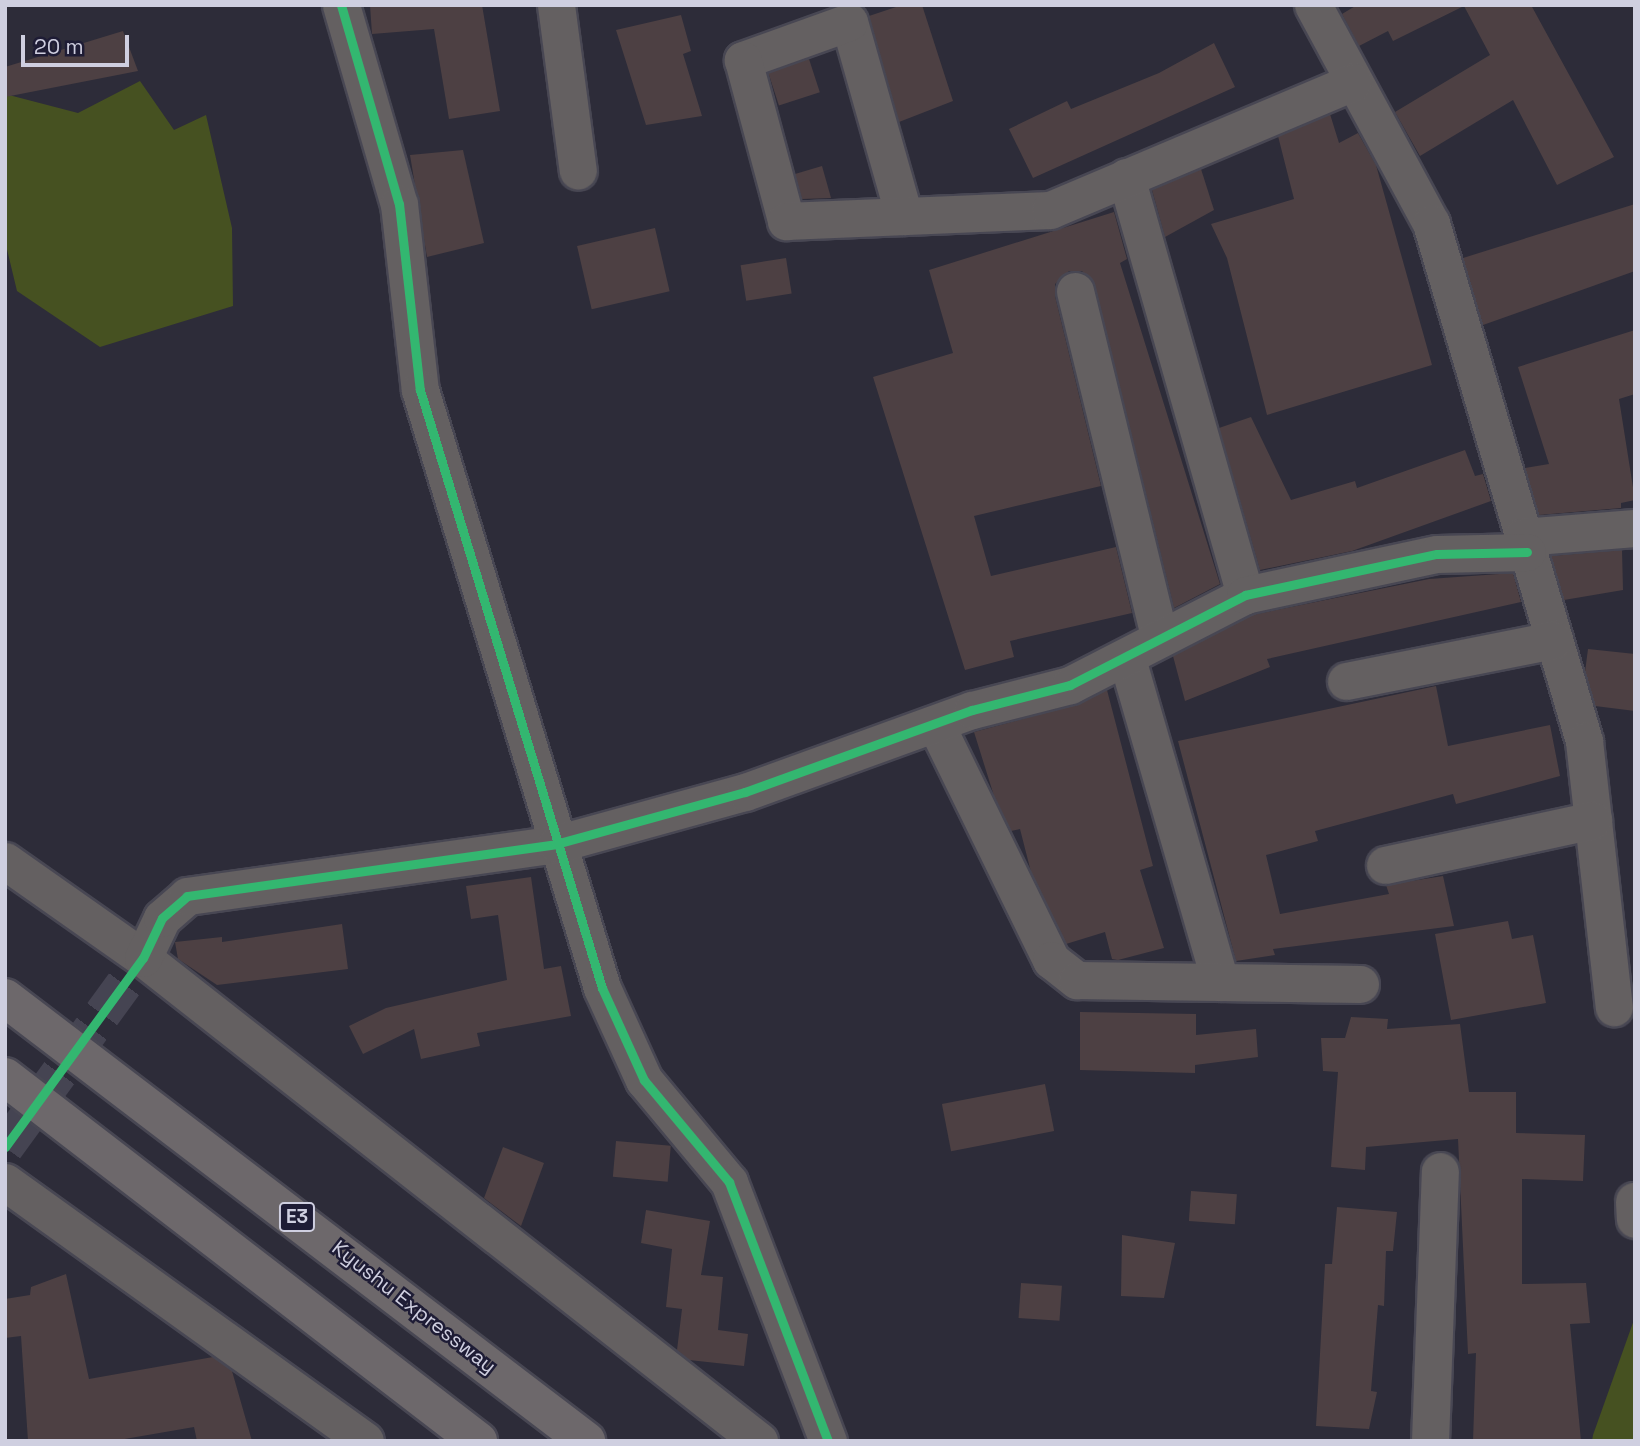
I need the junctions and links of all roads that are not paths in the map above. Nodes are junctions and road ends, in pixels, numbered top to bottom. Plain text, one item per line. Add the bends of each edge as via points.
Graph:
1 (341, 5) edge
2 (556, 5) edge
3 (1313, 5) edge
4 (1353, 82) junction
5 (578, 171) dead end
6 (1126, 177) junction
7 (904, 216) junction
8 (1075, 291) dead end
9 (1635, 528) edge
10 (1525, 545) junction
11 (1245, 595) junction
12 (1159, 635) junction
13 (1554, 640) junction
14 (1127, 660) junction
15 (1346, 681) dead end
16 (936, 725) junction
17 (1593, 820) junction
18 (556, 844) junction
19 (5, 861) edge
20 (1385, 865) dead end
21 (143, 958) junction
22 (1220, 982) junction
23 (1360, 984) dead end
24 (5, 998) edge
25 (1614, 1007) dead end
26 (5, 1077) edge
27 (1440, 1171) dead end
28 (5, 1182) edge
29 (365, 1441) edge
30 (478, 1441) edge
31 (586, 1441) edge
32 (759, 1441) edge
33 (828, 1441) edge
34 (1430, 1441) edge

1 - 18 street via 399,204 420,390
2 - 5 street
3 - 4 street
4 - 6 street
4 - 10 street via 1431,223
6 - 7 street via 1050,210
6 - 11 street
7 - 7 street via 786,221 743,60 849,22
8 - 12 street
9 - 10 street
10 - 11 street via 1437,554
10 - 13 street
11 - 12 street
12 - 14 street
13 - 15 street
13 - 17 street via 1584,741
14 - 16 street via 1070,685
14 - 22 street
16 - 18 street via 745,792
16 - 22 street via 1051,960 1077,980
17 - 20 street
17 - 25 street
18 - 21 street via 187,896 162,918
18 - 33 street via 603,988 644,1080 729,1182
19 - 21 street
21 - 32 street
22 - 23 street
24 - 31 highway, Kyushu Expressway / E3
26 - 30 highway
27 - 34 street
28 - 29 street

